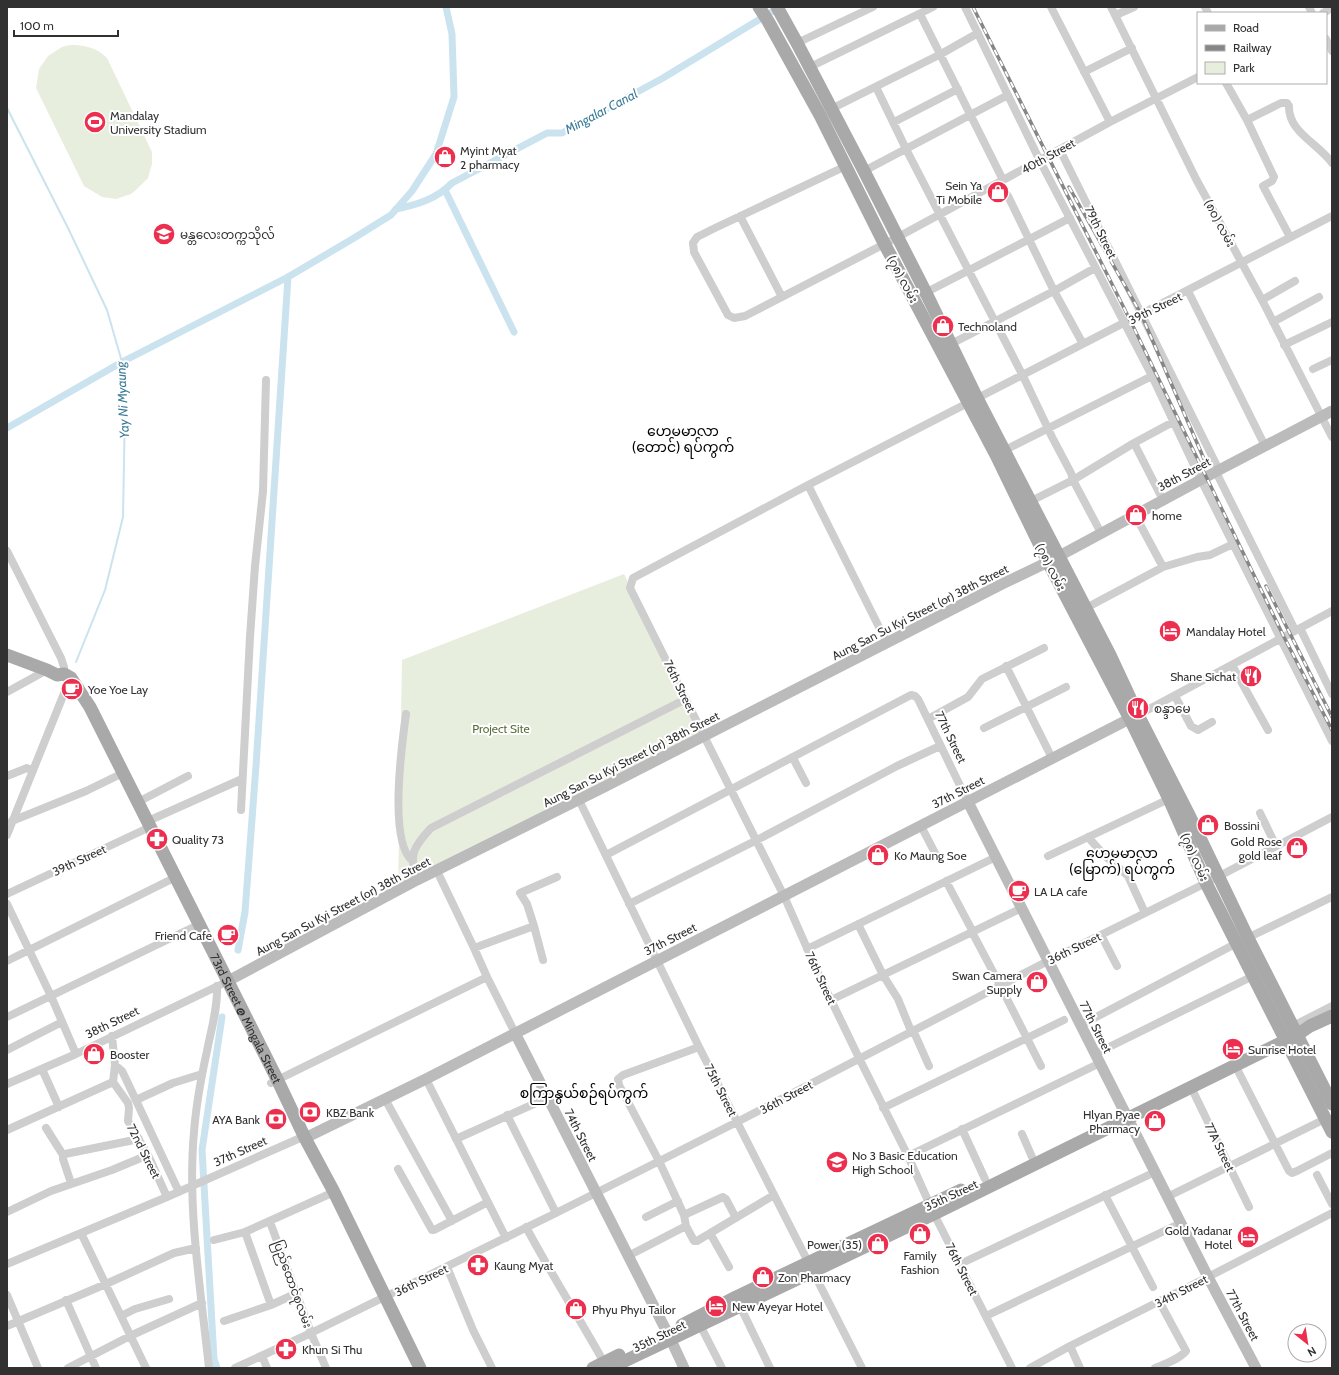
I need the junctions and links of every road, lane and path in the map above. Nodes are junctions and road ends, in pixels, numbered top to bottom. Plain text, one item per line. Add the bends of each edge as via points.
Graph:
1 (874, 7) edge
2 (933, 7) edge
3 (965, 7) edge
4 (1051, 7) edge
5 (1111, 7) edge
6 (1134, 7) edge
7 (778, 10) edge
8 (762, 13) edge
9 (920, 14) junction
10 (1116, 15) junction
11 (978, 33) junction
12 (1327, 41) edge
13 (797, 43) junction
14 (1132, 48) junction
15 (1332, 51) edge
16 (941, 54) junction
17 (810, 67) junction
18 (1084, 72) junction
19 (1197, 78) edge
20 (1227, 84) edge
21 (876, 87) junction
22 (958, 89) junction
23 (1008, 95) junction
24 (1157, 98) junction
25 (831, 109) junction
26 (971, 116) junction
27 (1248, 120) junction
28 (894, 122) junction
29 (1110, 122) junction
30 (906, 149) junction
31 (1060, 150) junction
32 (1040, 161) junction
33 (1332, 163) edge
34 (846, 166) junction
35 (864, 171) junction
36 (1003, 180) junction
37 (1008, 196) dead end
38 (940, 214) junction
39 (740, 216) junction
40 (1332, 216) edge
41 (1070, 218) junction
42 (898, 237) junction
43 (1290, 237) junction
44 (1028, 240) junction
45 (884, 243) junction
46 (1241, 264) junction
47 (1095, 268) junction
48 (968, 272) junction
49 (1295, 281) dead end
50 (1054, 291) junction
51 (1188, 291) junction
52 (926, 293) junction
53 (782, 297) junction
54 (1319, 297) dead end
55 (914, 299) junction
56 (1262, 300) junction
57 (1141, 314) junction
58 (994, 322) junction
59 (1272, 322) junction
60 (1332, 322) edge
61 (1124, 323) junction
62 (1083, 344) junction
63 (1284, 345) junction
64 (945, 347) junction
65 (1332, 360) edge
66 (1313, 369) dead end
67 (1023, 376) junction
68 (1152, 376) junction
69 (266, 380) dead end
70 (973, 401) junction
71 (1332, 411) edge
72 (1322, 417) junction
73 (1173, 422) junction
74 (1049, 429) junction
75 (1332, 437) edge
76 (1134, 443) junction
77 (1265, 446) junction
78 (1000, 453) junction
79 (1218, 471) junction
80 (1073, 480) junction
81 (1201, 480) junction
82 (808, 485) junction
83 (1163, 500) junction
84 (1026, 503) junction
85 (1135, 515) junction
86 (1102, 533) junction
87 (1233, 544) junction
88 (7, 551) edge
89 (1054, 559) junction
90 (1163, 567) junction
91 (630, 588) joint
92 (1086, 608) junction
93 (1332, 611) edge
94 (1297, 629) junction
95 (1280, 639) junction
96 (887, 644) junction
97 (1044, 648) dead end
98 (7, 655) edge
99 (1232, 665) junction
100 (1006, 666) junction
101 (61, 677) junction
102 (1066, 687) dead end
103 (7, 692) edge
104 (1332, 694) edge
105 (1175, 696) junction
106 (686, 699) junction
107 (1026, 706) junction
108 (406, 714) dead end
109 (1134, 717) junction
110 (928, 719) junction
111 (1212, 722) dead end
112 (984, 728) dead end
113 (1268, 730) dead end
114 (704, 737) junction
115 (1332, 741) edge
116 (940, 746) junction
117 (793, 758) junction
118 (1052, 758) junction
119 (33, 771) junction
120 (120, 774) junction
121 (7, 776) edge
122 (188, 776) dead end
123 (242, 779) junction
124 (806, 783) dead end
125 (731, 790) junction
126 (1169, 799) junction
127 (138, 802) junction
128 (968, 802) junction
129 (581, 805) junction
130 (241, 810) dead end
131 (1260, 813) dead end
132 (1332, 817) edge
133 (12, 821) junction
134 (147, 826) junction
135 (921, 826) junction
136 (7, 835) edge
137 (1088, 837) junction
138 (757, 840) junction
139 (1276, 846) junction
140 (935, 853) dead end
141 (606, 855) junction
142 (1048, 856) dead end
143 (996, 857) junction
144 (413, 862) junction
145 (437, 870) junction
146 (1218, 876) junction
147 (557, 877) dead end
148 (173, 879) junction
149 (417, 880) junction
150 (946, 881) junction
151 (1206, 883) junction
152 (7, 894) edge
153 (784, 896) junction
154 (1332, 897) edge
155 (7, 904) edge
156 (629, 904) junction
157 (1022, 908) junction
158 (1145, 913) junction
159 (858, 924) junction
160 (196, 926) junction
161 (534, 926) junction
162 (972, 932) junction
163 (1101, 935) junction
164 (1243, 941) junction
165 (474, 948) junction
166 (807, 949) junction
167 (29, 951) junction
168 (543, 960) dead end
169 (657, 960) junction
170 (7, 961) edge
171 (1048, 961) junction
172 (1117, 966) dead end
173 (883, 975) junction
174 (1253, 976) junction
175 (487, 977) junction
176 (222, 984) junction
177 (1000, 985) junction
178 (51, 996) junction
179 (831, 1000) junction
180 (1332, 1006) edge
181 (1332, 1016) edge
182 (7, 1018) edge
183 (1064, 1020) dead end
184 (62, 1022) junction
185 (1332, 1022) edge
186 (1081, 1025) junction
187 (912, 1031) junction
188 (515, 1033) junction
189 (1292, 1034) junction
190 (112, 1036) junction
191 (1027, 1038) junction
192 (699, 1046) junction
193 (7, 1050) edge
194 (76, 1054) junction
195 (859, 1058) junction
196 (1098, 1058) junction
197 (115, 1065) junction
198 (1235, 1065) junction
199 (929, 1066) dead end
200 (1040, 1066) dead end
201 (42, 1069) junction
202 (202, 1074) junction
203 (426, 1078) junction
204 (274, 1081) junction
205 (113, 1082) junction
206 (7, 1084) edge
207 (1191, 1087) junction
208 (547, 1098) junction
209 (385, 1099) junction
210 (136, 1100) junction
211 (1332, 1104) edge
212 (59, 1107) junction
213 (883, 1108) junction
214 (1126, 1114) junction
215 (507, 1115) junction
216 (1325, 1119) junction
217 (737, 1122) junction
218 (46, 1128) dead end
219 (962, 1129) junction
220 (7, 1130) edge
221 (1332, 1132) edge
222 (1022, 1134) dead end
223 (139, 1139) junction
224 (302, 1139) junction
225 (456, 1139) junction
226 (1274, 1144) junction
227 (1332, 1153) edge
228 (63, 1155) junction
229 (148, 1155) junction
230 (908, 1156) junction
231 (1032, 1157) junction
232 (659, 1162) junction
233 (1229, 1166) junction
234 (398, 1169) dead end
235 (1155, 1172) junction
236 (1317, 1175) dead end
237 (986, 1179) junction
238 (71, 1183) junction
239 (194, 1185) junction
240 (179, 1192) junction
241 (596, 1193) junction
242 (330, 1194) junction
243 (774, 1195) junction
244 (1105, 1195) junction
245 (168, 1197) junction
246 (1167, 1197) junction
247 (678, 1201) junction
248 (488, 1202) junction
249 (1332, 1204) edge
250 (1249, 1207) dead end
251 (932, 1209) junction
252 (7, 1212) edge
253 (556, 1213) junction
254 (1332, 1213) edge
255 (684, 1215) junction
256 (646, 1217) dead end
257 (736, 1218) junction
258 (452, 1221) junction
259 (270, 1222) junction
260 (1181, 1223) junction
261 (686, 1226) junction
262 (526, 1228) junction
263 (245, 1232) junction
264 (81, 1233) junction
265 (710, 1233) junction
266 (506, 1238) junction
267 (214, 1240) dead end
268 (1132, 1246) junction
269 (196, 1248) junction
270 (628, 1256) junction
271 (7, 1264) edge
272 (960, 1264) junction
273 (447, 1267) junction
274 (729, 1267) dead end
275 (811, 1267) junction
276 (1208, 1277) junction
277 (106, 1284) junction
278 (1153, 1287) dead end
279 (756, 1293) junction
280 (297, 1294) junction
281 (7, 1295) edge
282 (169, 1299) dead end
283 (382, 1299) junction
284 (66, 1300) junction
285 (1159, 1302) junction
286 (202, 1303) junction
287 (271, 1305) junction
288 (740, 1306) junction
289 (121, 1316) junction
290 (986, 1316) junction
291 (18, 1321) junction
292 (224, 1321) dead end
293 (700, 1325) junction
294 (7, 1326) edge
295 (311, 1333) junction
296 (130, 1336) junction
297 (669, 1336) junction
298 (1070, 1346) junction
299 (262, 1356) junction
300 (91, 1357) junction
301 (1170, 1365) edge
302 (604, 1367) edge
303 (38, 1368) edge
304 (68, 1368) edge
305 (96, 1368) edge
306 (146, 1368) edge
307 (209, 1368) edge
308 (235, 1368) edge
309 (267, 1368) edge
310 (326, 1368) edge
311 (411, 1368) edge
312 (420, 1368) edge
313 (492, 1368) edge
314 (684, 1368) edge
315 (722, 1368) edge
316 (770, 1368) edge
317 (862, 1368) edge
318 (1012, 1368) edge
319 (1030, 1368) edge
320 (1080, 1368) edge
321 (1155, 1368) edge
322 (1256, 1368) edge

1 - 13 street
2 - 9 street
3 - 11 street, 79th Street
4 - 18 street
5 - 10 street, (၈၀) လမ်း
6 - 10 street
7 - 13 main road, (၇၈) လမ်း
8 - 34 main road, (၇၈) လမ်း
9 - 16 street
9 - 17 street
10 - 14 street, (၈၀) လမ်း
11 - 16 street
11 - 23 street, 79th Street
12 - 15 street
13 - 17 main road, (၇၈) လမ်း
14 - 18 street
14 - 24 street, (၈၀) လမ်း
16 - 21 street
16 - 22 street
17 - 25 main road, (၇၈) လမ်း
18 - 29 street
19 - 24 street, 40th Street
20 - 27 street
21 - 25 street
21 - 28 street
22 - 26 street
22 - 28 street
23 - 26 street
23 - 32 street, 79th Street
24 - 29 street, 40th Street
24 - 46 street, (၈၀) လမ်း
25 - 35 main road, (၇၈) လမ်း
26 - 30 street
26 - 36 street
27 - 33 street via 1281,103 1287,103 1289,112 1302,134
27 - 43 street via 1274,177 1264,187
28 - 30 street
29 - 31 street, 40th Street
30 - 35 street
30 - 38 street
31 - 32 street, 40th Street
31 - 57 street, 79th Street
32 - 36 street, 40th Street
32 - 41 street, 79th Street
34 - 39 street
34 - 45 main road, (၇၈) လမ်း
35 - 42 main road, (၇၈) လမ်း
36 - 38 street, 40th Street
37 - 44 street
38 - 42 street, 40th Street
38 - 48 street
39 - 53 street
39 - 53 street, 40th Street via 697,237 693,243 694,252 728,315 734,318 745,316
40 - 43 street, 39th Street
41 - 44 street
41 - 47 street, 79th Street
42 - 45 street, 40th Street
42 - 52 main road, (၇၈) လမ်း
43 - 46 street, 39th Street
44 - 48 street
44 - 50 street
45 - 53 street, 40th Street
45 - 55 main road, (၇၈) လမ်း
46 - 51 street, 39th Street
46 - 56 street, (၈၀) လမ်း
47 - 50 street
47 - 61 street, 79th Street
48 - 52 street
48 - 58 street
49 - 56 street
50 - 58 street
50 - 62 street
51 - 57 street, 39th Street
51 - 77 street
52 - 55 street
52 - 64 main road, (၇၈) လမ်း
54 - 59 street
55 - 64 main road, (၇၈) လမ်း
56 - 59 street, (၈၀) လမ်း
57 - 61 street, 39th Street
57 - 79 street, 79th Street
58 - 64 street
58 - 67 street
59 - 63 street, (၈၀) လမ်း
60 - 63 street
61 - 62 street, 39th Street
61 - 68 street, 79th Street
62 - 67 street, 39th Street
63 - 72 street, (၈၀) လမ်း
64 - 70 main road, (၇၈) လမ်း
65 - 66 street
67 - 70 street, 39th Street
67 - 74 street
68 - 73 street, 79th Street
68 - 74 street
69 - 123 street via 263,491 255,566
70 - 78 main road, (၇၈) လမ်း
70 - 82 street, 39th Street
71 - 72 street, 38th Street
72 - 75 street, (၈၀) လမ်း
72 - 77 street, 38th Street
73 - 76 street
73 - 81 street, 79th Street
74 - 78 street
74 - 80 street
76 - 80 street
76 - 83 street
77 - 79 street, 38th Street
78 - 84 main road, (၇၈) လမ်း
79 - 81 street, 38th Street
79 - 94 street, 79th Street
80 - 84 street
80 - 86 street
81 - 83 street, 38th Street
81 - 87 street, 79th Street
82 - 91 street, 39th Street via 633,578
82 - 96 street
83 - 85 street, 38th Street
84 - 89 main road, (၇၈) လမ်း
85 - 86 street, 38th Street
85 - 90 street
86 - 89 street, 38th Street
87 - 90 street via 1210,555
87 - 95 street, 79th Street
88 - 101 street via 61,658 64,667
89 - 92 main road, (၇၈) လမ်း
89 - 96 street, Aung San Su Kyi Street (or) 38th Street
89 - 109 main road, (၇၈) လမ်း
90 - 92 street
91 - 106 street, 76th Street
92 - 109 main road, (၇၈) လမ်း via 1110,655
93 - 94 street, 37th Street
94 - 95 street, 37th Street
94 - 104 street, 79th Street
95 - 99 street, 37th Street
95 - 115 street, 79th Street
96 - 114 street, Aung San Su Kyi Street (or) 38th Street
97 - 100 street
98 - 101 main road
99 - 105 street, 37th Street
99 - 113 street
100 - 107 street
100 - 110 street via 982,679 968,697
101 - 103 street
101 - 119 street
101 - 120 main road, 73rd Street @ Mingala Street via 86,709
102 - 107 street
105 - 109 street, 37th Street
105 - 111 street via 1195,729 1198,730
106 - 114 street, 76th Street
106 - 144 street via 431,828 413,852
107 - 112 street
107 - 118 street
108 - 144 street via 399,768 398,813 404,847 408,858
109 - 118 street, 37th Street
109 - 126 main road, (၇၈) လမ်း
109 - 146 main road, (၇၈) လမ်း via 1190,817
110 - 116 street, 77th Street
110 - 117 street, 77th Street via 915,696 911,695
114 - 125 street, 76th Street
114 - 129 street, Aung San Su Kyi Street (or) 38th Street
116 - 128 street, 77th Street
116 - 138 street
117 - 124 street
117 - 125 street
118 - 128 street, 37th Street
119 - 121 street via 27,768
119 - 133 street
120 - 127 main road, 73rd Street @ Mingala Street
120 - 133 street via 86,791
120 - 134 main road, 73rd Street @ Mingala Street
122 - 127 street
123 - 130 street
123 - 134 street, 39th Street
125 - 138 street, 76th Street
125 - 141 street
126 - 137 street
126 - 151 main road, (၇၈) လမ်း
127 - 134 main road, 73rd Street @ Mingala Street
128 - 135 street, 37th Street
128 - 143 street, 77th Street
129 - 141 street, 75th Street
129 - 145 street, Aung San Su Kyi Street (or) 38th Street
131 - 139 street
132 - 139 street, 36th Street
133 - 136 street
134 - 148 main road, 73rd Street @ Mingala Street
134 - 152 street, 39th Street
135 - 140 street
135 - 153 street, 37th Street
137 - 142 street
137 - 158 street via 1128,876
138 - 153 street, 76th Street
138 - 156 street
139 - 146 street, 36th Street
141 - 156 street, 75th Street
143 - 150 street
143 - 157 street, 77th Street
144 - 149 street
145 - 149 street, Aung San Su Kyi Street (or) 38th Street
145 - 165 street, 74th Street
146 - 151 street, 36th Street
146 - 164 main road, (၇၈) လမ်း
147 - 161 street via 520,893 527,904
148 - 160 main road, 73rd Street @ Mingala Street
148 - 167 street
149 - 176 street, Aung San Su Kyi Street (or) 38th Street
150 - 159 street
150 - 162 street
151 - 158 street, 36th Street
151 - 164 main road, (၇၈) လမ်း
153 - 166 street, 76th Street
153 - 169 street, 37th Street
154 - 164 street
155 - 167 street
156 - 169 street, 75th Street
157 - 162 street
157 - 171 street, 77th Street
158 - 163 street, 36th Street
159 - 166 street
159 - 173 street
160 - 176 main road, 73rd Street @ Mingala Street
160 - 178 street
161 - 165 street
161 - 168 street
162 - 173 street
162 - 177 street
163 - 171 street, 36th Street
163 - 172 street
164 - 174 main road, (၇၈) လမ်း
164 - 186 street
164 - 189 main road, (၇၈) လမ်း
165 - 175 street, 74th Street
166 - 179 street, 76th Street
167 - 170 street
167 - 178 street
169 - 188 street, 37th Street
169 - 192 street, 75th Street
171 - 177 street, 36th Street
171 - 186 street, 77th Street
173 - 179 street
173 - 187 street via 898,999
174 - 189 main road, (၇၈) လမ်း
174 - 196 street
175 - 188 street, 74th Street
175 - 204 street
176 - 190 street, 38th Street
176 - 202 street
176 - 204 main road, 73rd Street @ Mingala Street
177 - 187 street, 36th Street
177 - 191 street
178 - 182 street
178 - 184 street
179 - 195 street, 76th Street
180 - 189 street
181 - 189 main road, 35th Street
183 - 191 street
184 - 193 street
184 - 194 street
185 - 189 street
186 - 196 street, 77th Street
187 - 195 street, 36th Street
187 - 199 street
188 - 203 street, 37th Street
188 - 208 street, 74th Street
189 - 198 main road, 35th Street
189 - 211 main road, (၇၈) လမ်း
189 - 214 main road, 35th Street
189 - 216 main road, (၇၈) လမ်း
190 - 194 street, 38th Street
190 - 197 street
191 - 200 street
191 - 213 street
192 - 217 street, 75th Street
192 - 232 street via 618,1079 618,1085
194 - 201 street, 38th Street
195 - 213 street, 76th Street
195 - 217 street, 36th Street
196 - 214 street, 77th Street
196 - 219 street
197 - 205 street
197 - 210 street via 122,1071
198 - 207 main road, 35th Street
198 - 226 street
201 - 206 street, 38th Street
201 - 212 street
202 - 210 street via 173,1083
202 - 239 street via 194,1132
203 - 209 street, 37th Street
203 - 225 street
204 - 224 main road, 73rd Street @ Mingala Street
205 - 212 street
205 - 223 street, 72nd Street via 128,1103 128,1121
207 - 214 main road, 35th Street
207 - 233 street, 77A Street
208 - 215 street
208 - 241 street, 74th Street
209 - 224 street, 37th Street
209 - 258 street
210 - 240 street
212 - 220 street
213 - 230 street, 76th Street
214 - 231 main road, 35th Street
214 - 235 street, 77th Street
214 - 251 main road, 35th Street
215 - 225 street
215 - 253 street
216 - 221 main road, (၇၈) လမ်း
216 - 226 street
217 - 232 street, 36th Street
217 - 243 street, 75th Street
218 - 228 street
219 - 230 street
219 - 237 street
222 - 231 street
223 - 228 street
223 - 229 street, 72nd Street
224 - 239 street, 37th Street
224 - 242 main road, 73rd Street @ Mingala Street
225 - 248 street
226 - 227 street via 1292,1173
226 - 233 street
228 - 238 street
229 - 238 street
229 - 245 street, 72nd Street
230 - 251 street, 76th Street
231 - 237 main road, 35th Street
232 - 241 street, 36th Street
232 - 247 street
233 - 246 street
233 - 250 street, 77A Street
234 - 258 street via 431,1229 434,1230
235 - 244 street
235 - 246 street, 77th Street
236 - 249 street
237 - 251 main road, 35th Street
238 - 252 street
239 - 240 street, 37th Street
239 - 269 street
240 - 245 street, 37th Street
241 - 253 street, 36th Street
241 - 270 street, 74th Street
242 - 259 street
242 - 283 main road, 73rd Street @ Mingala Street
243 - 257 street
243 - 275 street, 75th Street
244 - 268 street
244 - 272 street
245 - 264 street, 37th Street
246 - 260 street, 77th Street
247 - 255 street
247 - 256 street
248 - 258 street
248 - 266 street
251 - 272 street, 76th Street
251 - 275 main road, 35th Street
253 - 262 street, 36th Street
254 - 276 street, 34th Street
255 - 257 street via 723,1197
255 - 261 street
257 - 265 street
259 - 263 street
259 - 280 street, ပြည်ထောင်စုလမ်း
260 - 268 street
260 - 276 street, 77th Street
261 - 265 street via 694,1241
261 - 270 street
262 - 266 street, 36th Street
262 - 302 street
263 - 267 street
263 - 287 street
264 - 271 street, 37th Street
264 - 277 street
265 - 274 street
266 - 273 street, 36th Street
268 - 278 street
268 - 290 street
269 - 277 street via 174,1253
269 - 286 street
270 - 297 street, 74th Street
272 - 290 street, 76th Street
273 - 283 street, 36th Street
273 - 313 street
275 - 279 main road, 35th Street
275 - 317 street, 75th Street
276 - 285 street, 34th Street
276 - 322 street, 77th Street
277 - 284 street
277 - 289 street
279 - 288 main road, 35th Street
279 - 297 main road, 35th Street
280 - 287 street
280 - 295 street, ပြည်ထောင်စုလမ်း
281 - 291 street
282 - 289 street
283 - 295 street, 36th Street
283 - 311 main road, 73rd Street @ Mingala Street
283 - 312 main road, 73rd Street @ Mingala Street
284 - 291 street
284 - 300 street
285 - 298 street, 34th Street
285 - 301 street via 1186,1351
286 - 296 street
286 - 307 street
287 - 292 street
288 - 293 main road, 35th Street
288 - 316 street
289 - 296 street
290 - 318 street, 76th Street
291 - 294 street
291 - 303 street
293 - 297 main road, 35th Street
293 - 315 street
295 - 299 street, 36th Street
295 - 310 street, ပြည်ထောင်စုလမ်း
296 - 300 street
296 - 306 street
297 - 302 main road, 35th Street
297 - 314 street, 74th Street
298 - 319 street, 34th Street
298 - 320 street
299 - 308 street, 36th Street
299 - 309 street
300 - 304 street
300 - 305 street
301 - 321 street

